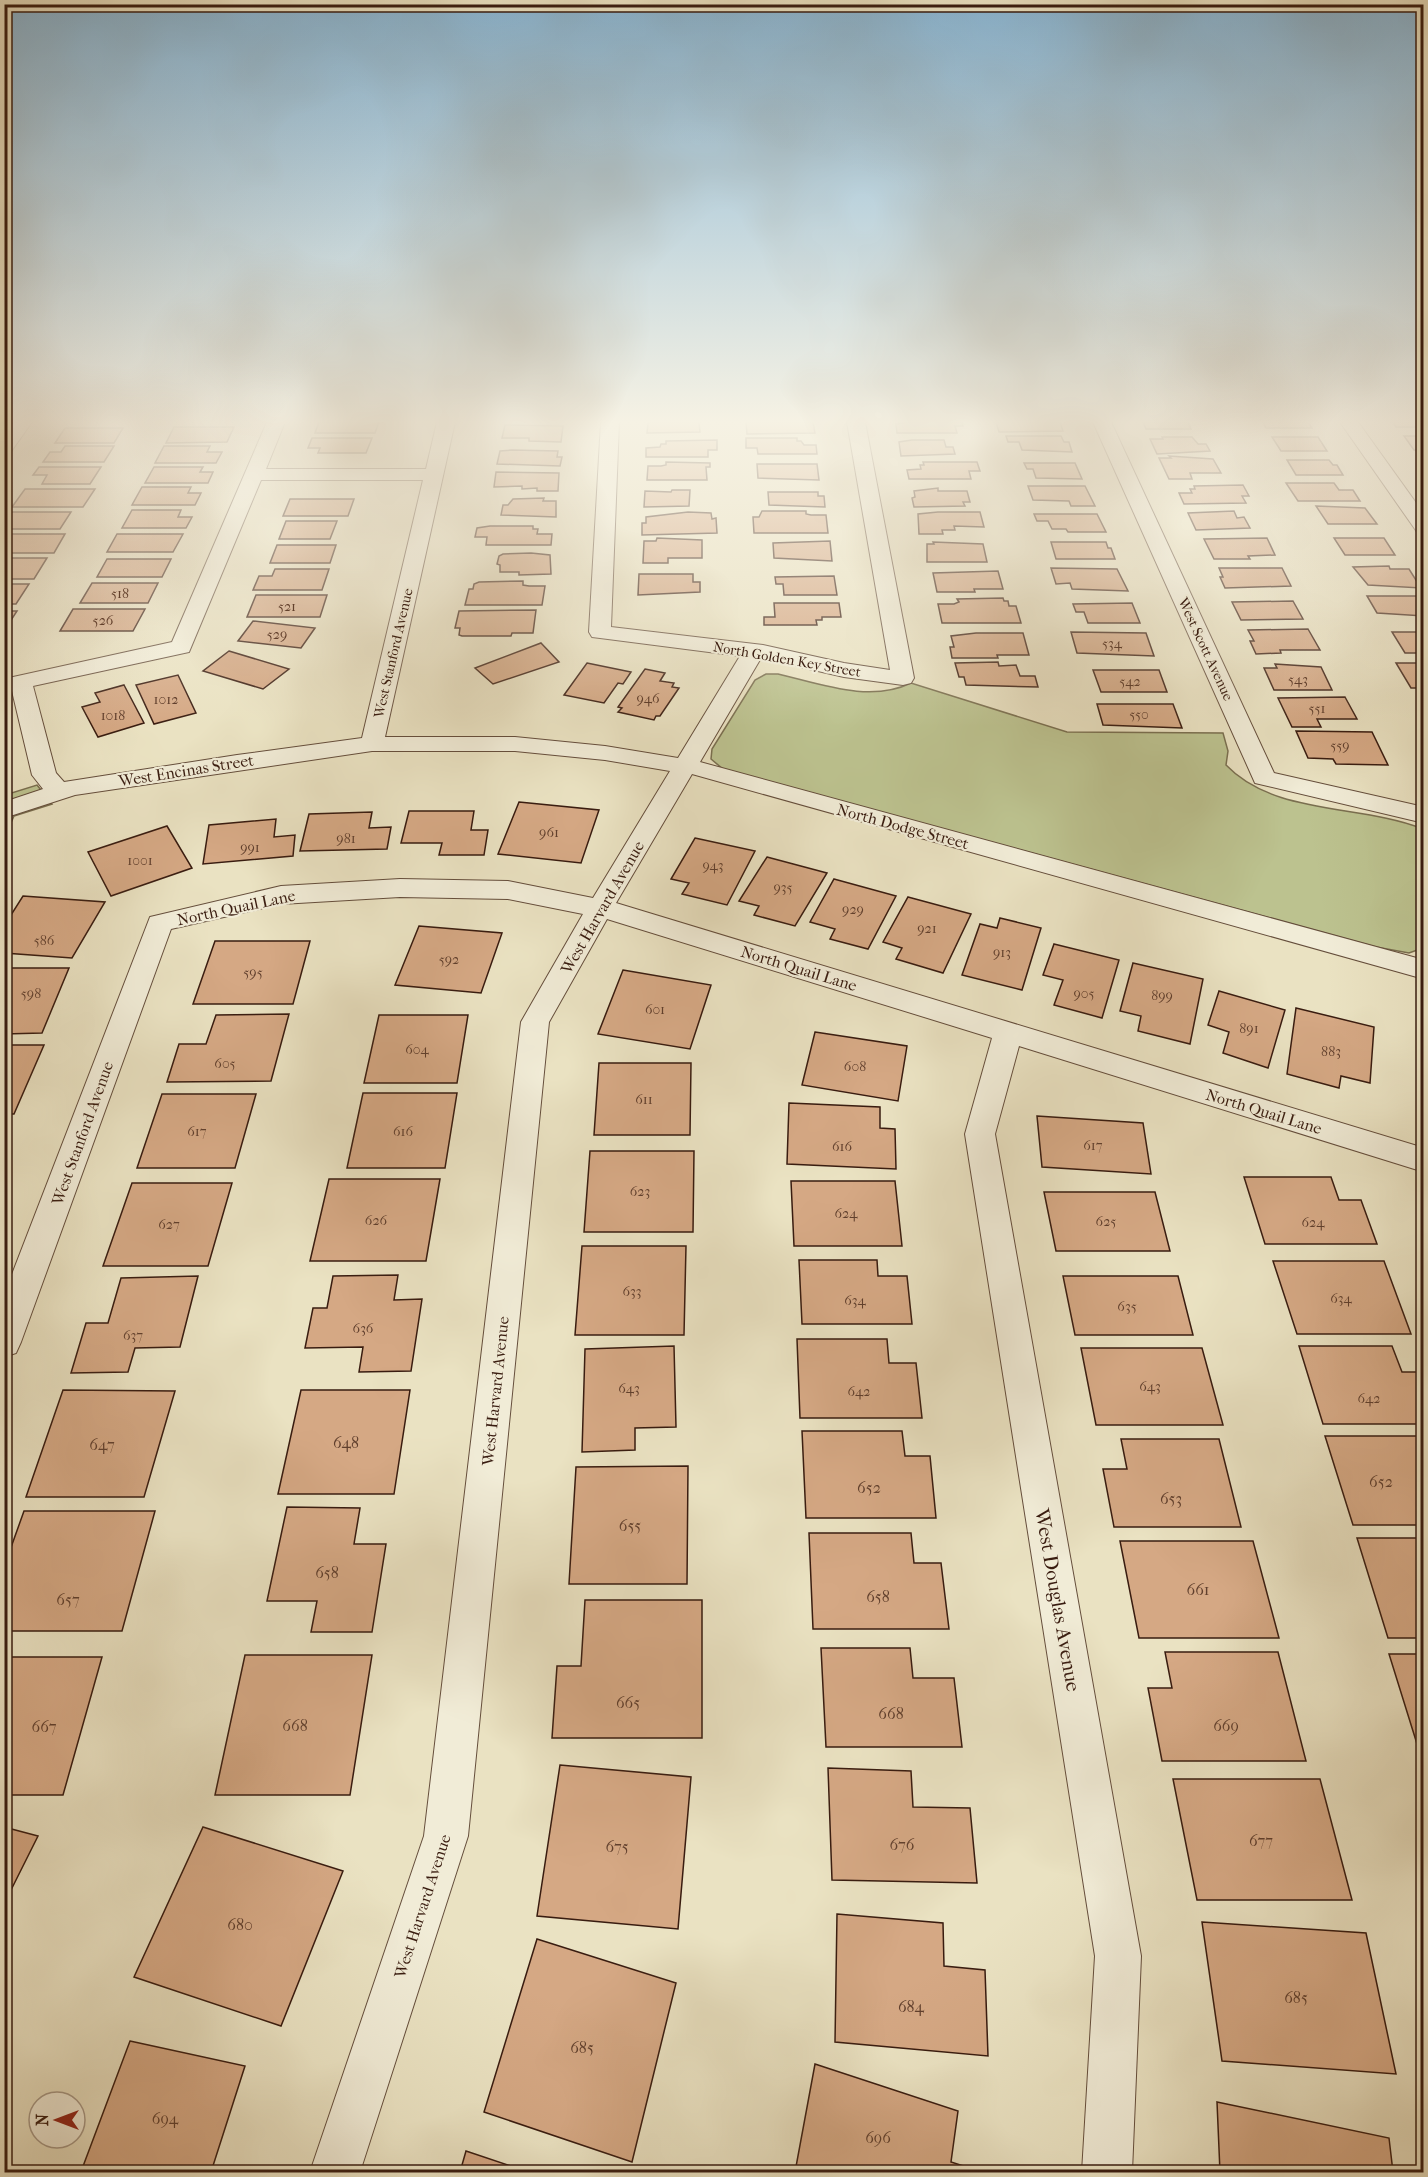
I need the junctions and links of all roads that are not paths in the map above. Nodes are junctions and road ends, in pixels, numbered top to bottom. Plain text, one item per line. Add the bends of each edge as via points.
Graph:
1 (233, 524) edge
2 (423, 524) edge
3 (605, 524) edge
4 (875, 524) edge
5 (1148, 524) edge
6 (754, 651) junction
7 (13, 684) edge
8 (372, 744) junction
9 (685, 766) junction
10 (59, 792) junction
11 (4, 811) edge
12 (1424, 815) edge
13 (600, 908) junction
14 (160, 923) joint
15 (1424, 970) edge
16 (1008, 1032) junction
17 (1424, 1160) edge
18 (4, 1342) edge
19 (335, 2172) edge
20 (1107, 2172) edge

1 - 7 street via 181,647
2 - 8 street, West Stanford Avenue
3 - 6 street, North Golden Key Street via 600,632
4 - 6 street, North Golden Key Street via 903,678
5 - 12 street, West Scott Avenue via 1264,778
6 - 9 street, West Harvard Avenue
7 - 10 street via 44,775
8 - 9 street, North Dodge Street via 515,744
8 - 10 street, West Encinas Street
9 - 13 street, West Harvard Avenue
9 - 15 street, North Dodge Street
10 - 11 street, West Encinas Street
13 - 14 street, North Quail Lane via 508,890 400,888 281,895
13 - 16 street, North Quail Lane
13 - 19 street, West Harvard Avenue via 535,1022 446,1836
14 - 18 street, West Stanford Avenue
16 - 17 street, North Quail Lane
16 - 20 street, West Douglas Avenue via 980,1134 1118,1956

